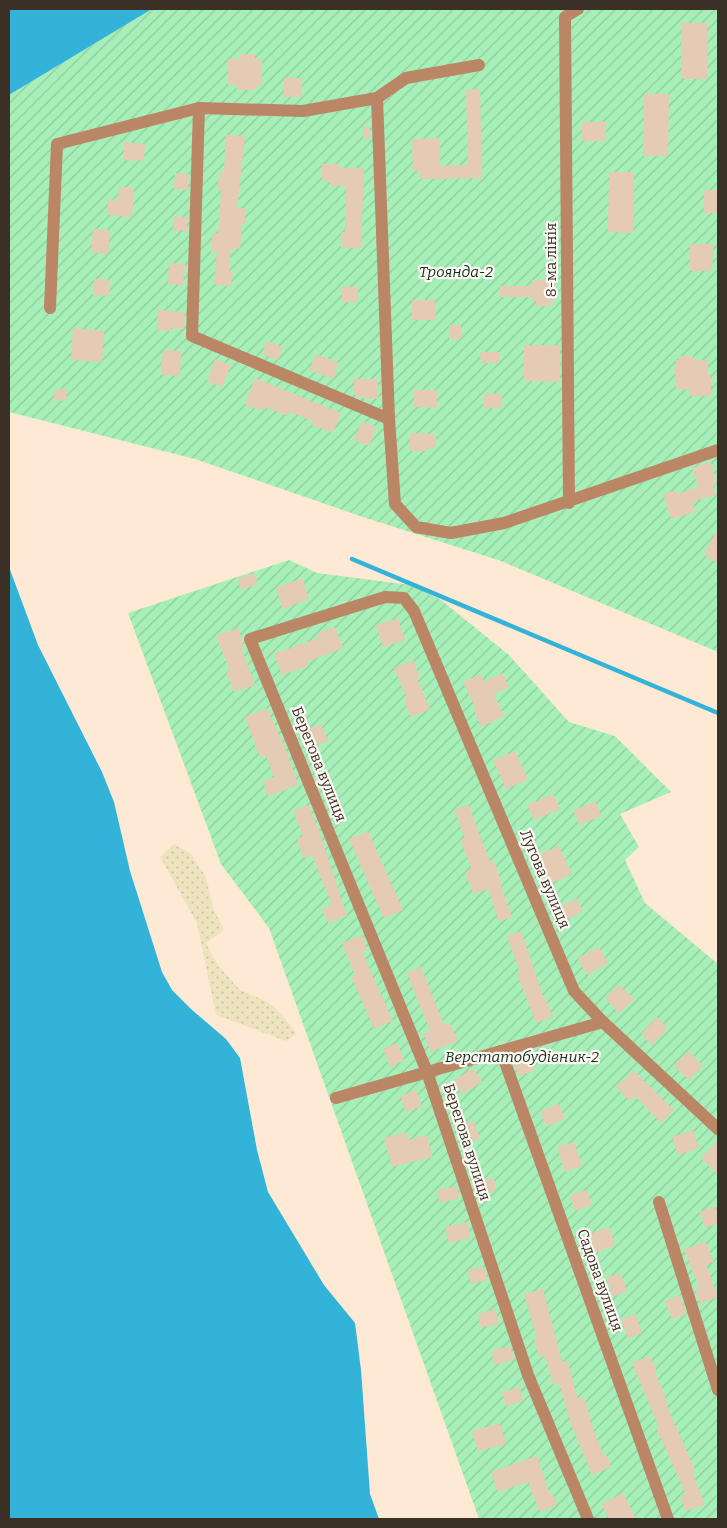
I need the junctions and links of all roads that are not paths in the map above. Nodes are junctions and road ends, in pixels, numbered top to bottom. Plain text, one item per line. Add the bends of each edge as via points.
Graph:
1 (578, 9) edge
2 (479, 66) dead end
3 (377, 98) junction
4 (199, 108) junction
5 (50, 308) dead end
6 (388, 419) junction
7 (718, 450) edge
8 (569, 503) junction
9 (404, 598) joint
10 (603, 1022) junction
11 (501, 1051) junction
12 (427, 1072) junction
13 (336, 1098) dead end
14 (718, 1129) edge
15 (659, 1202) dead end
16 (718, 1390) edge
17 (588, 1519) edge
18 (668, 1519) edge

1 - 8 street, 8-ма лінія via 565,17
2 - 3 street via 406,78
3 - 4 street via 303,111
3 - 6 street
4 - 5 street via 57,144
4 - 6 street via 192,336
6 - 8 street via 395,504 416,527 451,533 504,524
7 - 8 street
9 - 10 street, Лугова вулиця via 414,611 574,991
9 - 12 street, Берегова вулиця via 386,597 250,638
10 - 11 street
10 - 14 street, Лугова вулиця
11 - 12 street
11 - 18 street, Садова вулиця
12 - 13 street
12 - 17 street, Берегова вулиця via 528,1375
15 - 16 street

